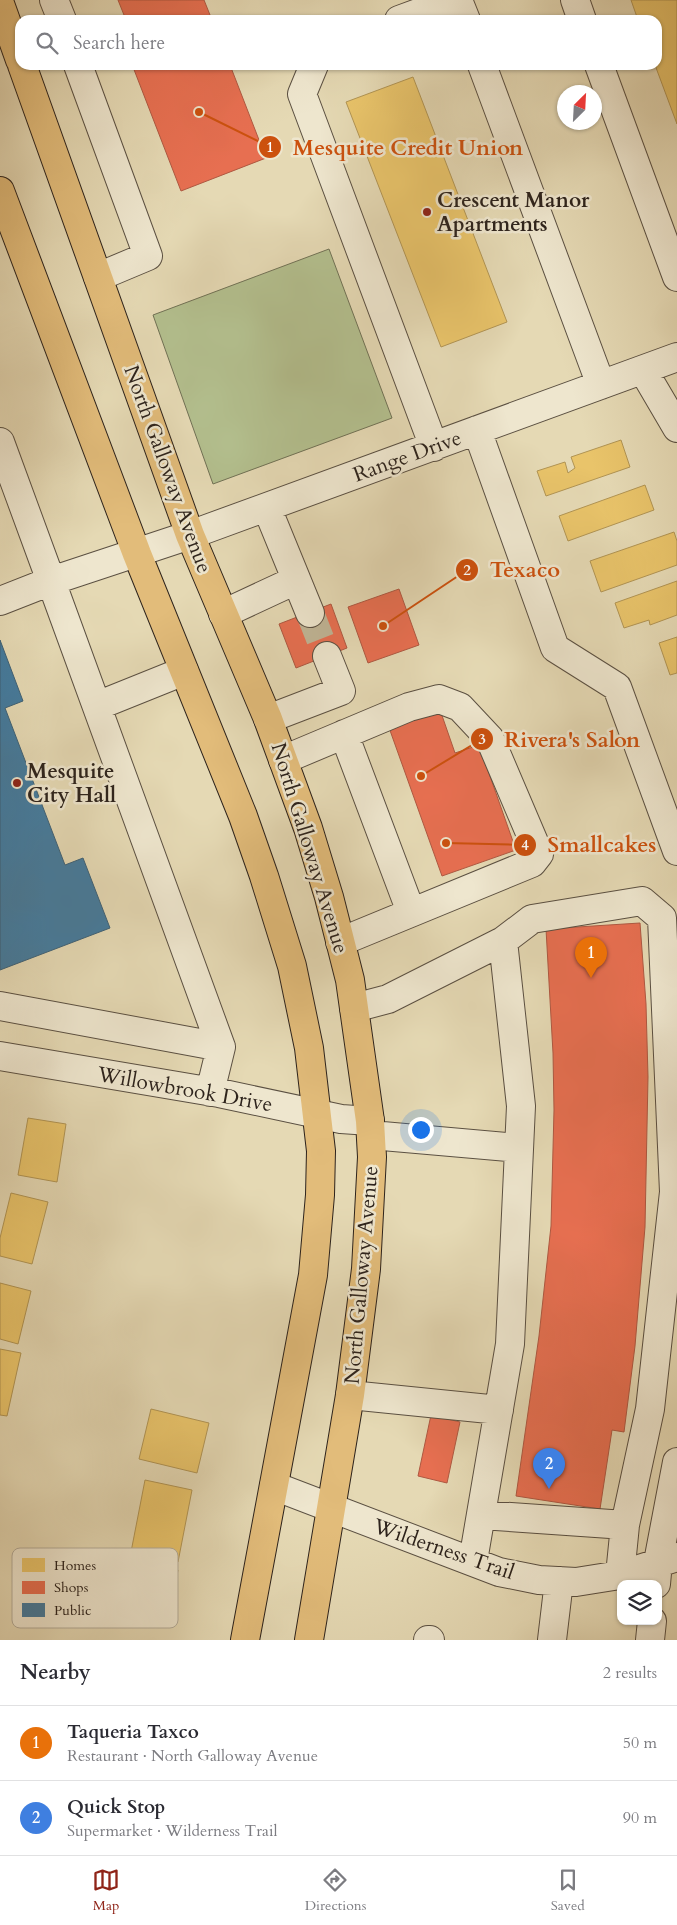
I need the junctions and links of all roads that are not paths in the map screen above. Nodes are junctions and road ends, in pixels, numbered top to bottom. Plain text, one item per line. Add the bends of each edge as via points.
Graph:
1 (54, 0) edge
2 (453, 0) edge
3 (458, 0) edge
4 (575, 0) edge
5 (0, 4) edge
6 (60, 15) edge
7 (412, 15) edge
8 (464, 15) edge
9 (580, 15) edge
10 (15, 46) edge
11 (24, 70) edge
12 (80, 70) edge
13 (312, 70) edge
14 (484, 70) edge
15 (601, 70) edge
16 (0, 191) edge
17 (98, 277) junction
18 (677, 277) edge
19 (677, 357) edge
20 (643, 370) junction
21 (601, 385) junction
22 (677, 428) edge
23 (477, 430) junction
24 (0, 442) edge
25 (434, 446) junction
26 (266, 508) junction
27 (190, 535) junction
28 (137, 554) junction
29 (296, 580) junction
30 (51, 581) junction
31 (0, 601) edge
32 (310, 612) tunnel mouth
33 (223, 614) junction
34 (327, 656) tunnel mouth
35 (184, 671) junction
36 (96, 706) junction
37 (268, 719) junction
38 (344, 734) junction
39 (283, 760) junction
40 (677, 851) edge
41 (411, 912) junction
42 (503, 941) junction
43 (340, 942) junction
44 (0, 1006) edge
45 (354, 1008) junction
46 (221, 1047) junction
47 (0, 1056) edge
48 (210, 1092) junction
49 (317, 1113) junction
50 (371, 1128) junction
51 (519, 1148) junction
52 (350, 1395) junction
53 (499, 1410) junction
54 (677, 1462) edge
55 (274, 1486) junction
56 (332, 1509) junction
57 (481, 1515) junction
58 (625, 1525) junction
59 (473, 1562) junction
60 (664, 1568) edge
61 (620, 1575) junction
62 (559, 1581) junction
63 (652, 1625) edge
64 (245, 1640) edge
65 (309, 1640) edge
66 (552, 1640) edge
67 (650, 1640) edge

1 - 6 street
2 - 7 street
3 - 8 street
4 - 9 street
5 - 10 main road
11 - 17 main road, North Galloway Avenue
12 - 17 street via 148,256
13 - 25 street via 302,94
14 - 21 street
15 - 18 street
16 - 28 main road
17 - 27 main road, North Galloway Avenue
19 - 20 street, Range Drive
20 - 21 street, Range Drive
20 - 22 street
21 - 23 street, Range Drive
23 - 25 street, Range Drive
23 - 40 street via 555,648 618,687
24 - 30 street
25 - 26 street, Range Drive
26 - 27 street, Range Drive
26 - 29 street
27 - 28 street, Range Drive
27 - 33 main road, North Galloway Avenue
28 - 30 street, Range Drive
28 - 35 main road
29 - 32 street
29 - 33 street
30 - 31 street, Range Drive
30 - 36 street
33 - 37 main road, North Galloway Avenue
34 - 37 street via 341,691
35 - 36 street
35 - 49 main road via 243,816 292,966
36 - 46 street
37 - 39 main road, North Galloway Avenue
38 - 39 street
38 - 41 street
38 - 41 street via 409,707 439,699 460,707 490,739 539,854 532,863
39 - 43 main road, North Galloway Avenue via 308,828
41 - 43 street
42 - 45 street via 388,999
42 - 51 street via 521,1106
42 - 58 street via 532,919 642,901 662,918 674,1192 650,1409
43 - 45 main road, North Galloway Avenue
44 - 46 street
45 - 50 main road, North Galloway Avenue
46 - 48 street
47 - 48 street, Willowbrook Drive
48 - 49 street, Willowbrook Drive
49 - 50 street, Willowbrook Drive
49 - 55 main road via 321,1151 320,1195 313,1275
50 - 51 street, Willowbrook Drive
50 - 52 main road, North Galloway Avenue via 366,1269
51 - 53 street via 510,1344
52 - 53 street
52 - 56 main road, North Galloway Avenue
53 - 57 street
54 - 60 street
55 - 56 street, Wilderness Trail
55 - 64 main road
56 - 59 street, Wilderness Trail
56 - 65 main road, North Galloway Avenue
57 - 58 street
57 - 59 street
58 - 61 street
59 - 62 street, Wilderness Trail via 499,1572
60 - 61 street, Wilderness Trail
61 - 62 street, Wilderness Trail via 576,1582
62 - 66 street
63 - 67 street

